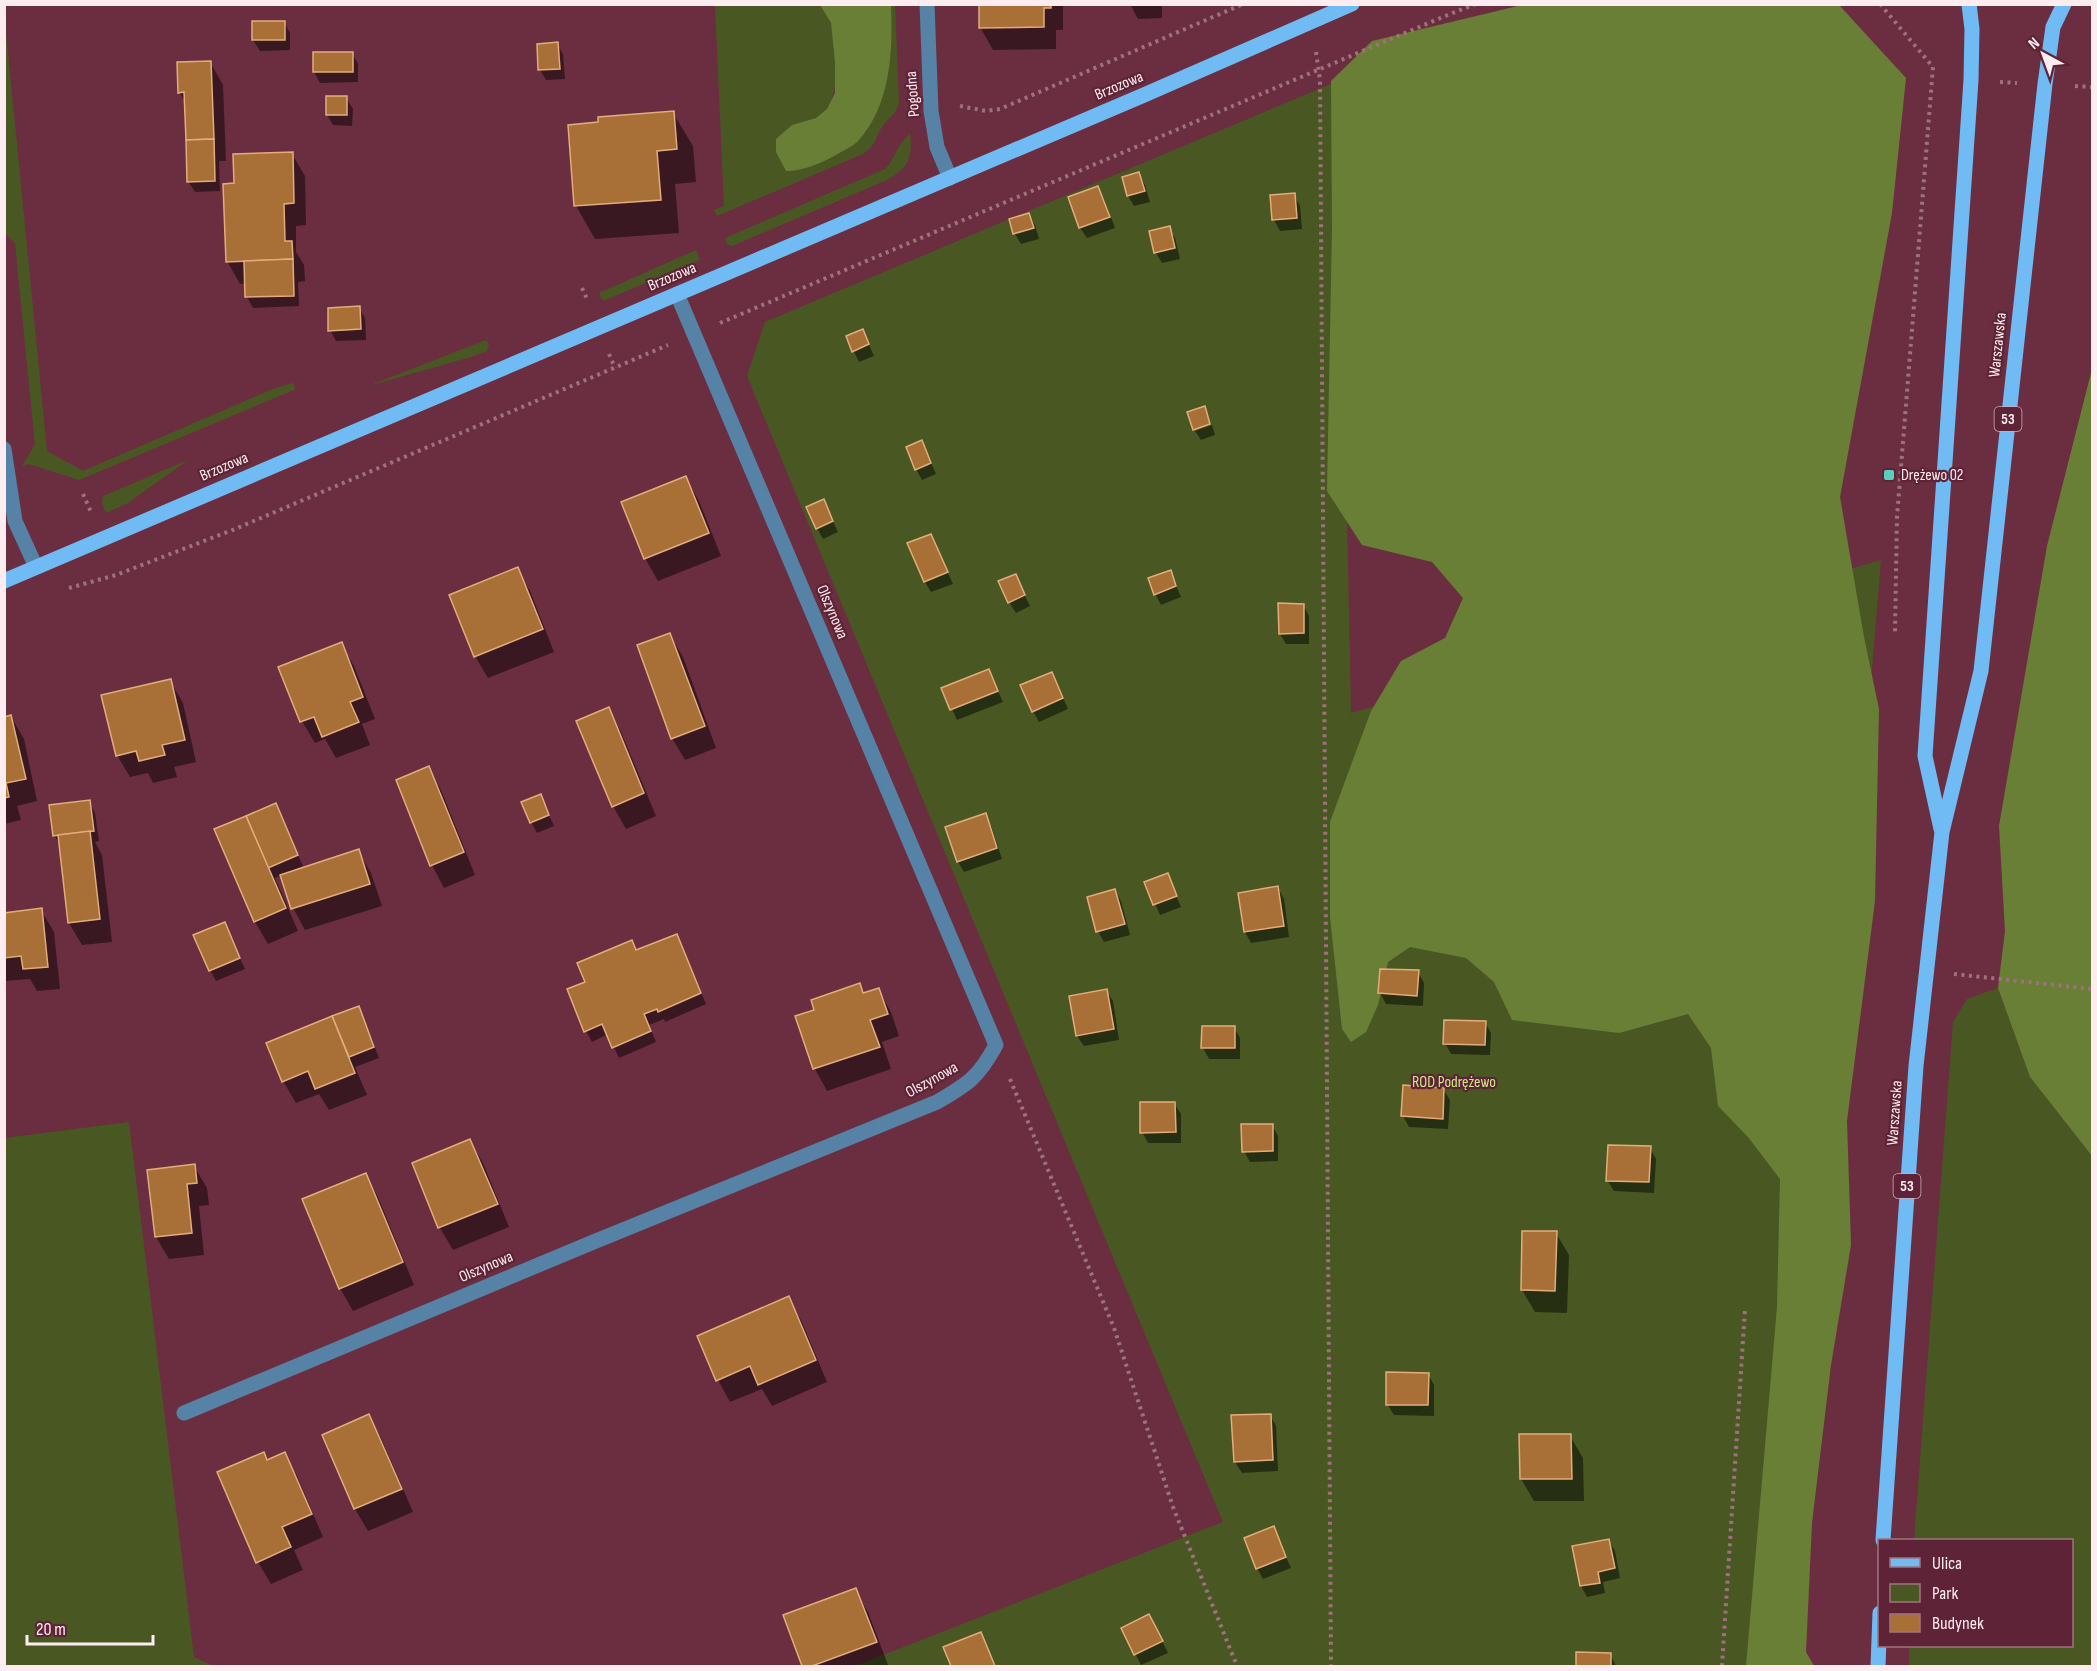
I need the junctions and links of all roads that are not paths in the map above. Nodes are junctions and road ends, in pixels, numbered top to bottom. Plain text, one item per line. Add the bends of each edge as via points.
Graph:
1 (927, 4) edge
2 (1352, 4) edge
3 (1969, 4) edge
4 (2064, 4) edge
5 (950, 178) junction
6 (676, 294) junction
7 (4, 449) edge
8 (36, 567) junction
9 (4, 581) edge
10 (1942, 832) junction
11 (184, 1413) dead end
12 (1883, 1539) edge
13 (1879, 1647) edge
14 (1878, 1666) edge

1 - 5 street, Pogodna via 932,111 937,147
2 - 5 main road, Brzozowa
3 - 10 main road, Warszawska / 53 via 1971,80 1925,756
4 - 10 main road, Warszawska / 53 via 2053,27 2045,84 1981,671
5 - 6 main road, Brzozowa
6 - 8 main road, Brzozowa
6 - 11 street, Olszynowa via 996,1045 984,1067 967,1084 937,1102
7 - 8 street via 15,521
8 - 9 main road, Brzozowa
10 - 12 main road, Warszawska / 53 via 1916,1066
13 - 14 main road

